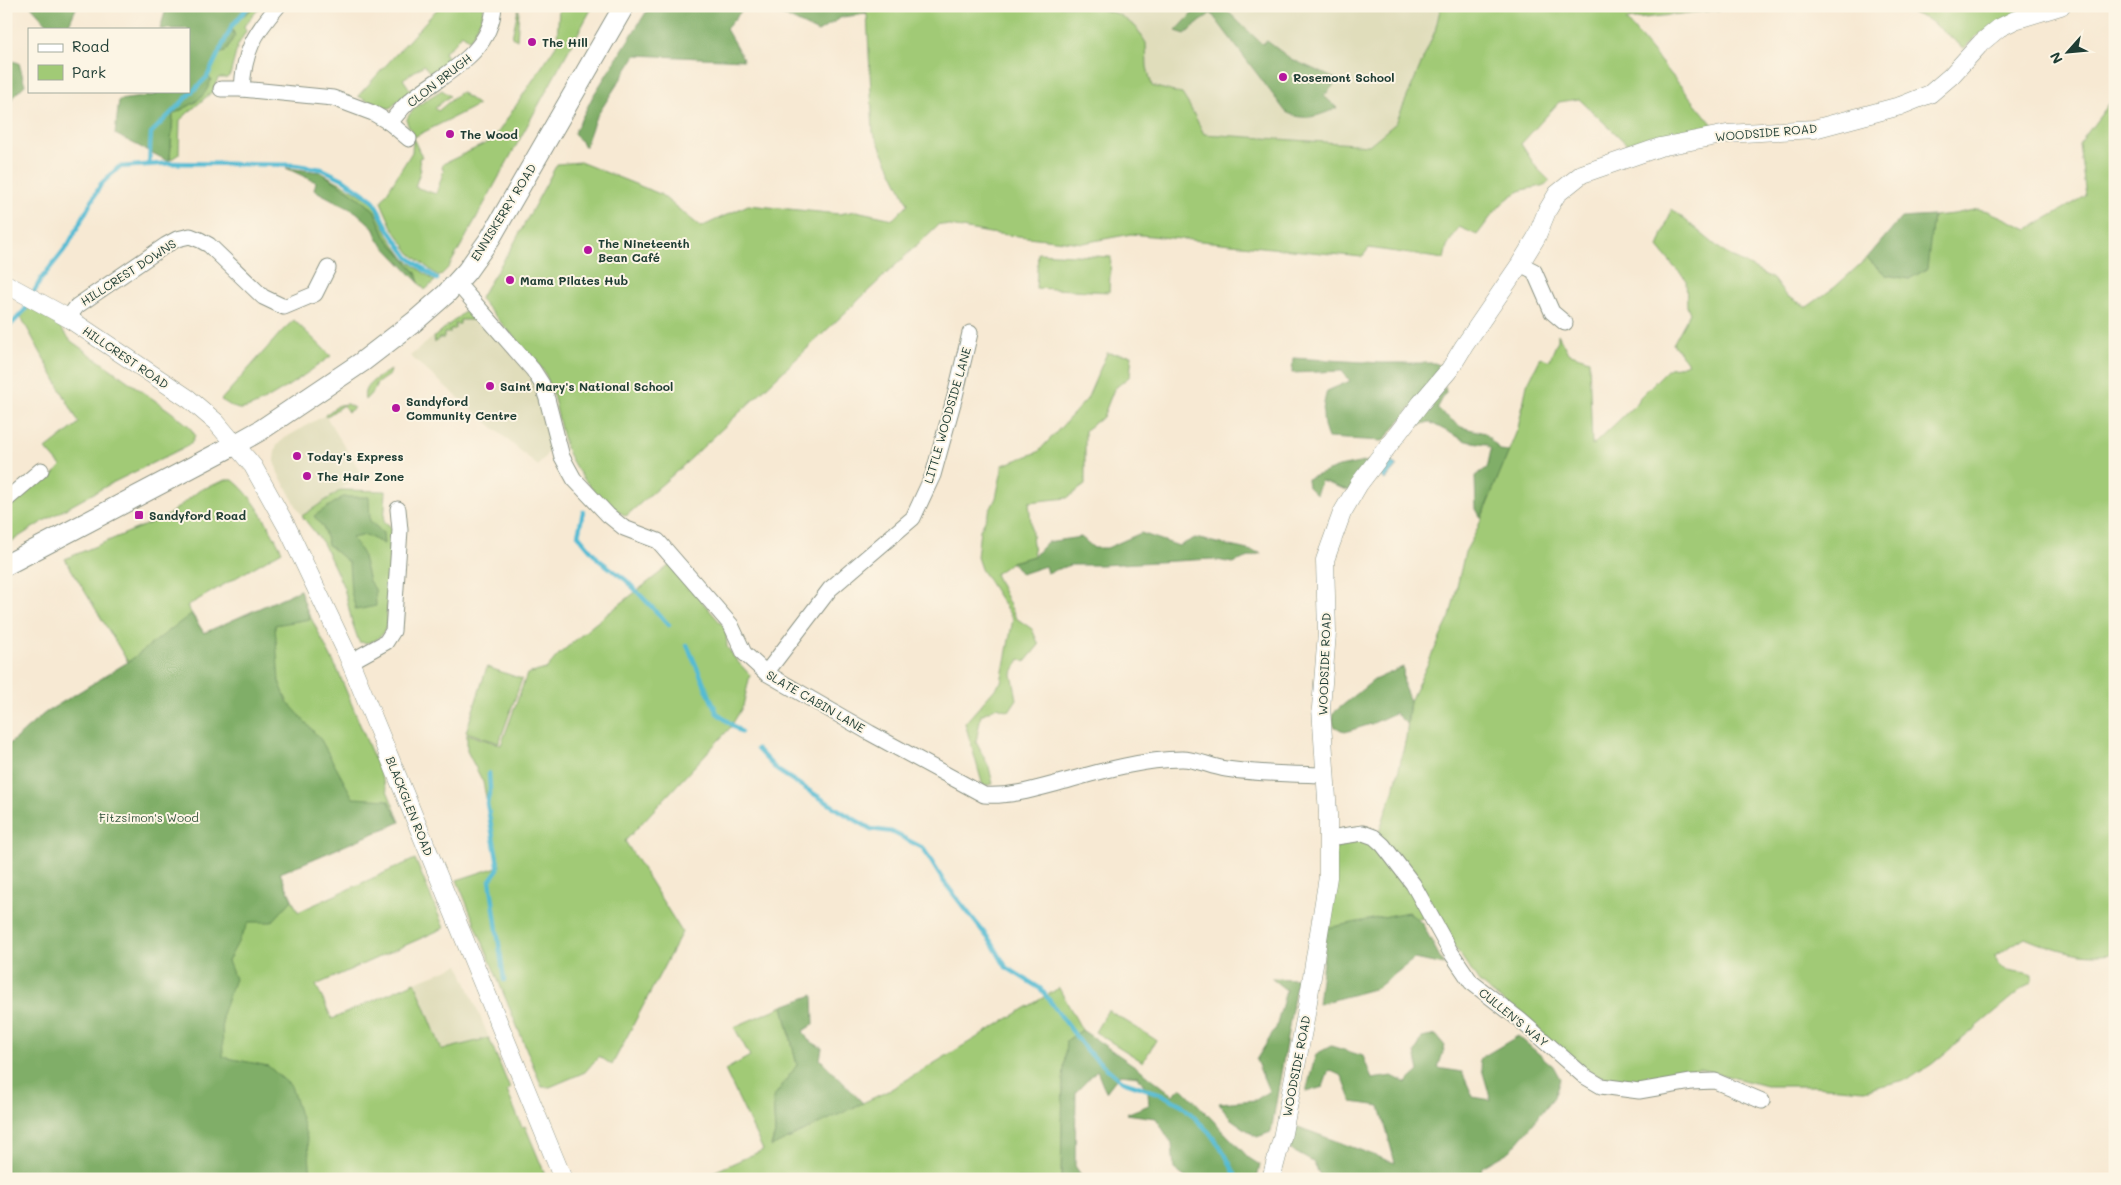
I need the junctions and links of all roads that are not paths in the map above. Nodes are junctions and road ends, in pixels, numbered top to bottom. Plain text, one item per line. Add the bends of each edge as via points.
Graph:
1 (278, 6) edge
2 (494, 6) edge
3 (624, 6) edge
4 (2061, 6) edge
5 (221, 89) dead end
6 (242, 89) junction
7 (390, 123) junction
8 (409, 139) dead end
9 (1520, 264) junction
10 (328, 268) dead end
11 (456, 283) junction
12 (12, 286) edge
13 (68, 318) junction
14 (1564, 323) dead end
15 (970, 334) dead end
16 (236, 444) junction
17 (41, 470) dead end
18 (6, 500) edge
19 (398, 509) dead end
20 (6, 565) edge
21 (350, 662) junction
22 (766, 673) junction
23 (1325, 775) junction
24 (1329, 838) junction
25 (1762, 1101) dead end
26 (563, 1179) edge
27 (1271, 1179) edge

1 - 6 street via 250,44 243,67
2 - 7 street, CLON BRUGH via 490,24 477,49 466,61 408,102
3 - 11 main road, ENNISKERRY ROAD via 490,237
4 - 9 street, WOODSIDE ROAD via 1999,28 1930,94 1900,106 1814,130 1727,134 1660,147 1582,174 1557,194
5 - 6 street
6 - 7 street via 333,98
7 - 8 street
9 - 14 street via 1534,271 1552,312
9 - 23 street, WOODSIDE ROAD via 1450,369 1364,477 1340,520 1325,560 1327,641 1321,708
10 - 13 street, HILLCREST DOWNS via 315,294 284,307 263,297 209,245 190,236 166,245 77,306
11 - 16 main road, ENNISKERRY ROAD via 414,322 362,362
11 - 22 street, SLATE CABIN LANE via 534,370 547,399 562,457 579,486 624,528 658,542 731,625 744,653
12 - 13 street, HILLCREST ROAD
13 - 16 street, HILLCREST ROAD via 188,399
15 - 22 street, LITTLE WOODSIDE LANE via 933,475 913,518 830,589
16 - 20 main road
16 - 21 street, BLACKGLEN ROAD via 253,466 287,527
17 - 18 street
19 - 21 street via 400,530 393,631 386,642
21 - 26 street, BLACKGLEN ROAD
22 - 23 street, SLATE CABIN LANE via 984,795 1023,792 1084,776 1183,759 1224,769
23 - 24 street, WOODSIDE ROAD
24 - 25 street, CULLEN'S WAY via 1363,833 1374,837 1413,884 1471,982 1584,1076 1601,1086 1639,1091 1715,1081
24 - 27 street, WOODSIDE ROAD via 1328,877 1305,1020

